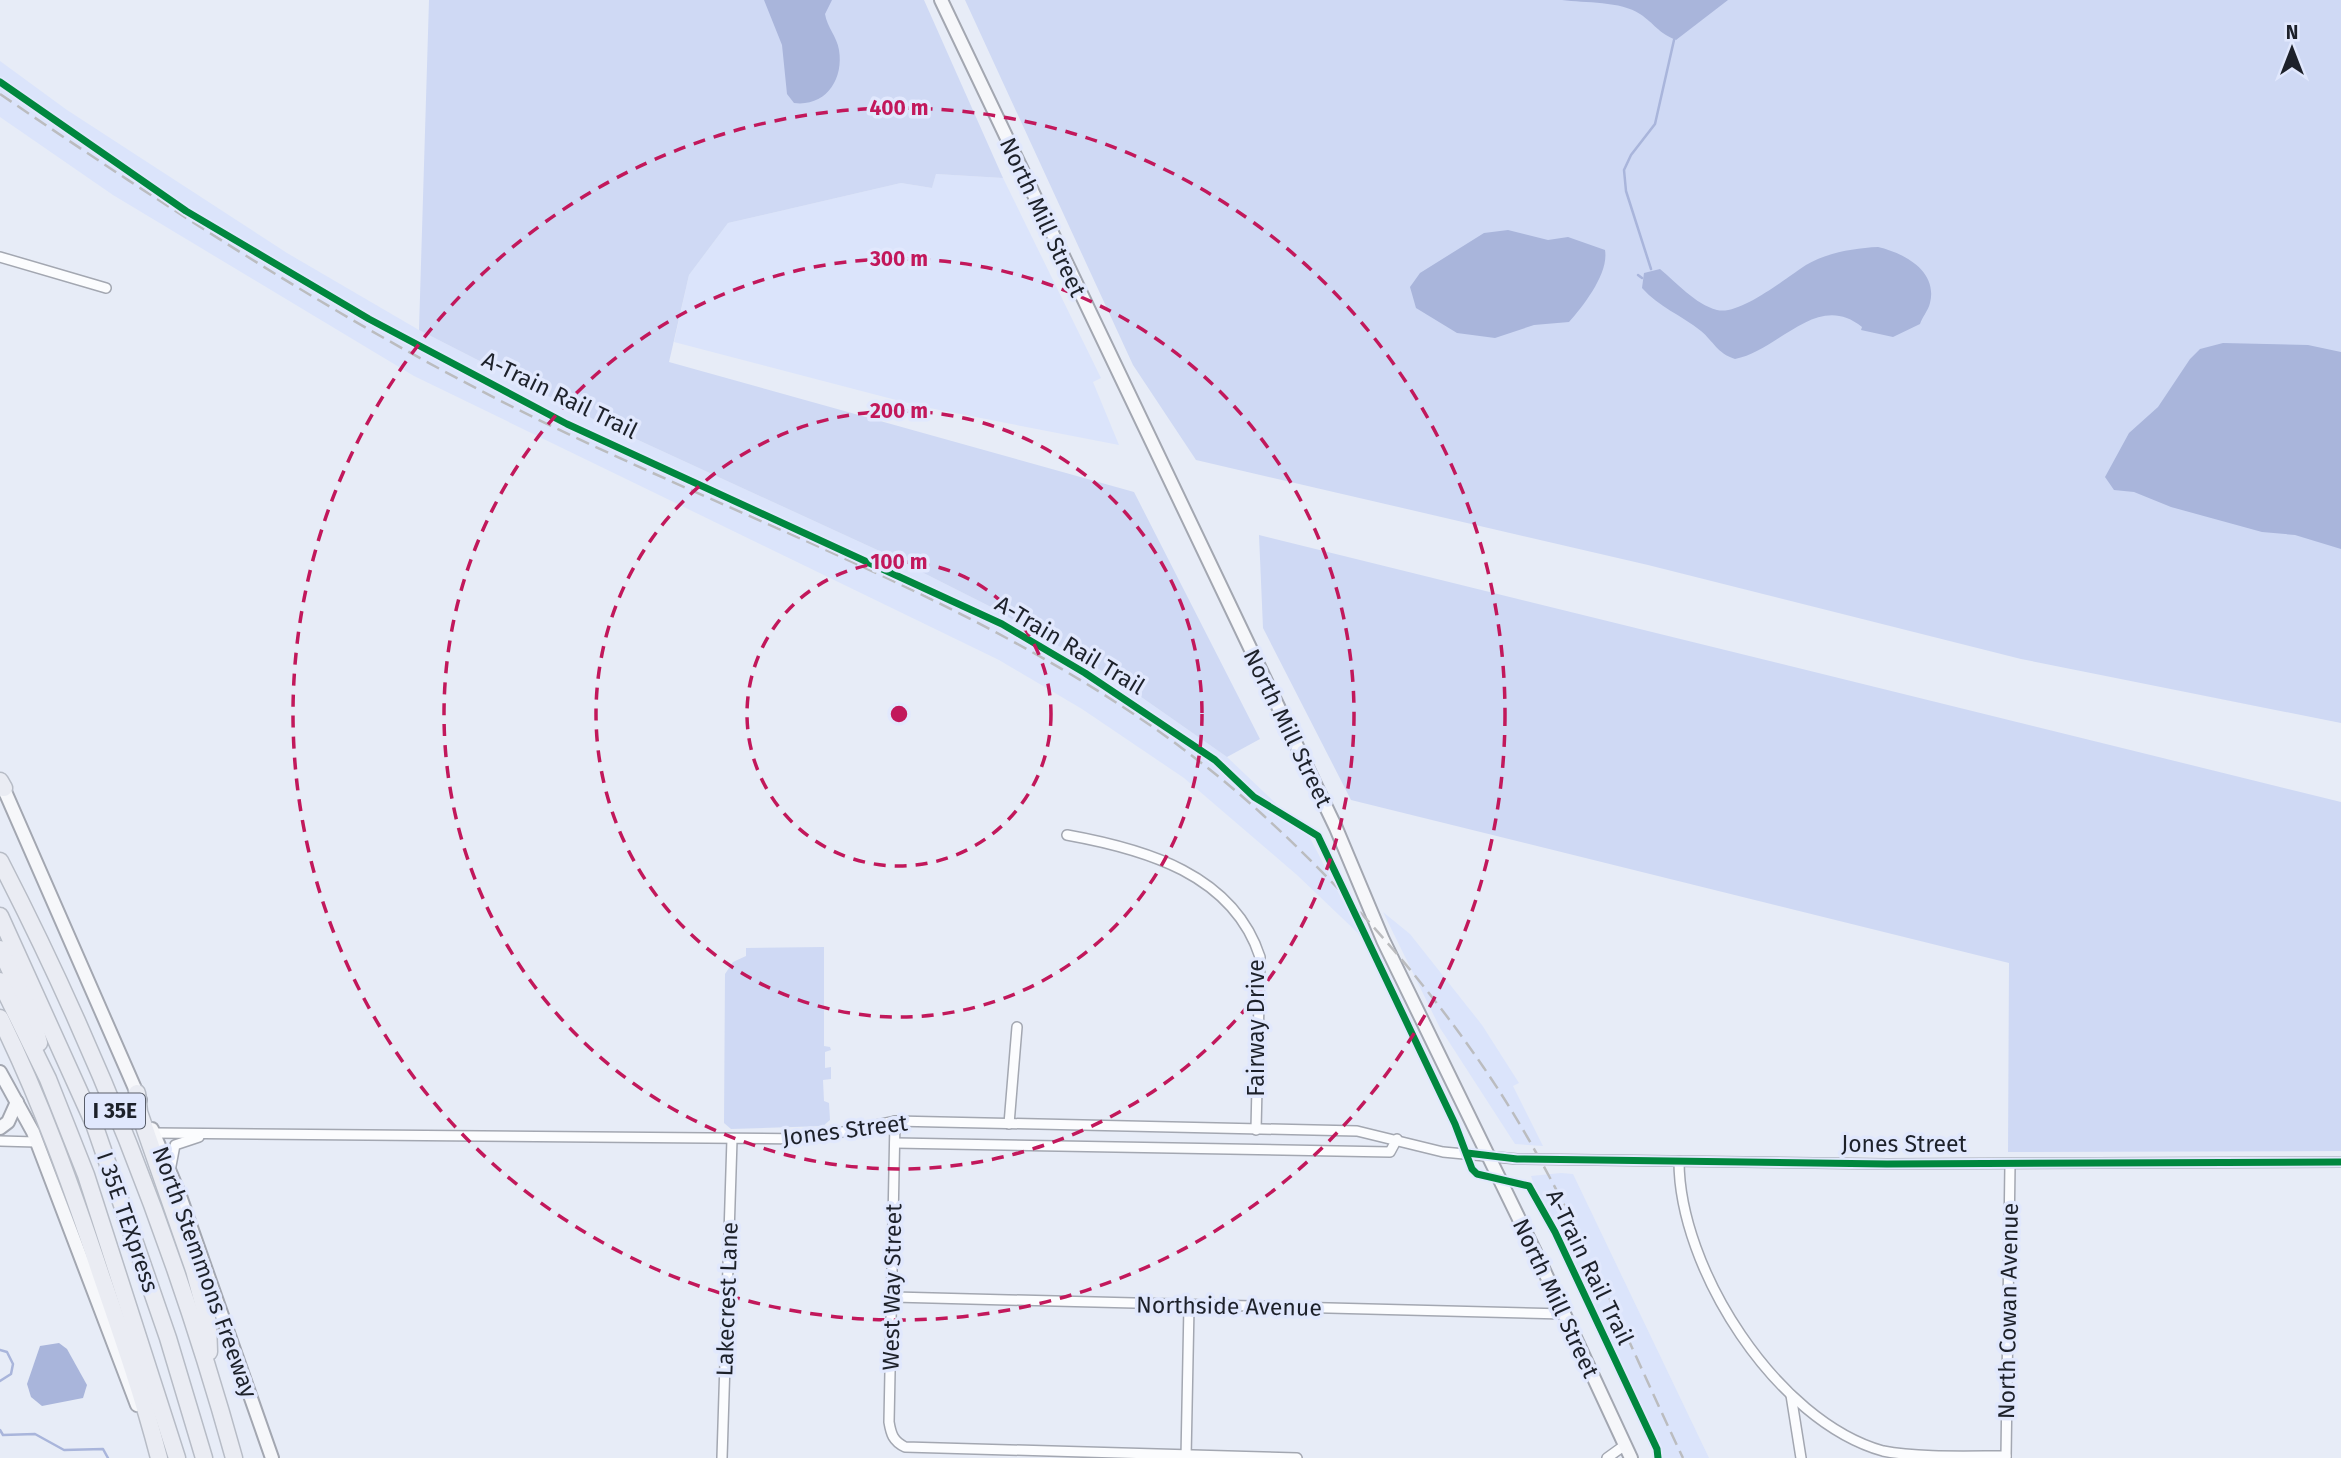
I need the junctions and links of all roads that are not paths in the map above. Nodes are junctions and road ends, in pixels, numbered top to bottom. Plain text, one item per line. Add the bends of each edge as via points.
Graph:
1 (941, 0) edge
2 (0, 257) edge
3 (106, 288) dead end
4 (1, 783) edge
5 (1067, 835) dead end
6 (0, 861) edge
7 (0, 916) edge
8 (0, 949) edge
9 (0, 981) edge
10 (0, 1018) edge
11 (1017, 1027) dead end
12 (0, 1072) edge
13 (48, 1079) junction
14 (137, 1093) junction
15 (17, 1102) junction
16 (895, 1121) junction
17 (1009, 1124) junction
18 (0, 1128) edge
19 (1256, 1130) junction
20 (154, 1133) junction
21 (208, 1135) junction
22 (732, 1139) junction
23 (1397, 1139) junction
24 (0, 1141) edge
25 (37, 1142) junction
26 (895, 1143) junction
27 (1489, 1156) junction
28 (1679, 1161) junction
29 (2341, 1162) edge
30 (2010, 1164) junction
31 (170, 1171) junction
32 (894, 1297) junction
33 (1189, 1306) junction
34 (1564, 1314) junction
35 (209, 1369) junction
36 (1791, 1395) junction
37 (1625, 1445) junction
38 (1186, 1457) edge
39 (2006, 1457) edge
40 (158, 1458) edge
41 (177, 1458) edge
42 (204, 1458) edge
43 (234, 1458) edge
44 (272, 1458) edge
45 (722, 1458) edge
46 (1297, 1458) edge
47 (1607, 1458) edge
48 (1631, 1458) edge
49 (1801, 1458) edge

1 - 27 main road, North Mill Street
2 - 3 street
4 - 14 main road, North Stemmons Freeway
5 - 19 street, Fairway Drive via 1142,852 1177,866 1221,896 1250,932 1260,957
6 - 35 highway, North Stemmons Freeway / I 35E via 111,1100
7 - 42 highway, I 35E TEXpress via 94,1124
8 - 13 highway via 32,1016
9 - 13 highway, I 35E
10 - 40 highway via 33,1087 91,1244 146,1406
11 - 17 street
12 - 15 main road
13 - 41 highway, I 35E via 86,1175
14 - 20 main road, North Stemmons Freeway
14 - 35 highway via 139,1112 208,1322
15 - 18 main road
15 - 25 main road
16 - 17 street, Jones Street
16 - 22 street, Jones Street via 809,1139
16 - 26 street, West Way Street
17 - 19 street, Jones Street
19 - 23 street, Jones Street via 1357,1131
20 - 21 street, Jones Street
20 - 31 main road, North Stemmons Freeway
21 - 22 street, Jones Street
21 - 31 street, Jones Street via 175,1144
22 - 45 street, Lakecrest Lane
23 - 26 street, Jones Street via 1390,1152
23 - 27 street, Jones Street via 1443,1152
24 - 25 street
25 - 40 main road
26 - 32 street, West Way Street
27 - 28 street, Jones Street
27 - 34 main road, North Mill Street
28 - 30 street, Jones Street
28 - 36 street via 1686,1212 1727,1312 1754,1356
29 - 30 street, Jones Street
30 - 39 street, North Cowan Avenue
31 - 44 main road, North Stemmons Freeway
32 - 33 street, Northside Avenue
32 - 38 street, West Way Street via 889,1422 891,1433 905,1447
33 - 34 street, Northside Avenue
33 - 38 street
34 - 37 main road, North Mill Street
35 - 43 highway, North Stemmons Freeway / I 35E
36 - 39 street via 1834,1428 1882,1451
36 - 49 street
37 - 47 street
37 - 48 main road, North Mill Street
38 - 46 street

